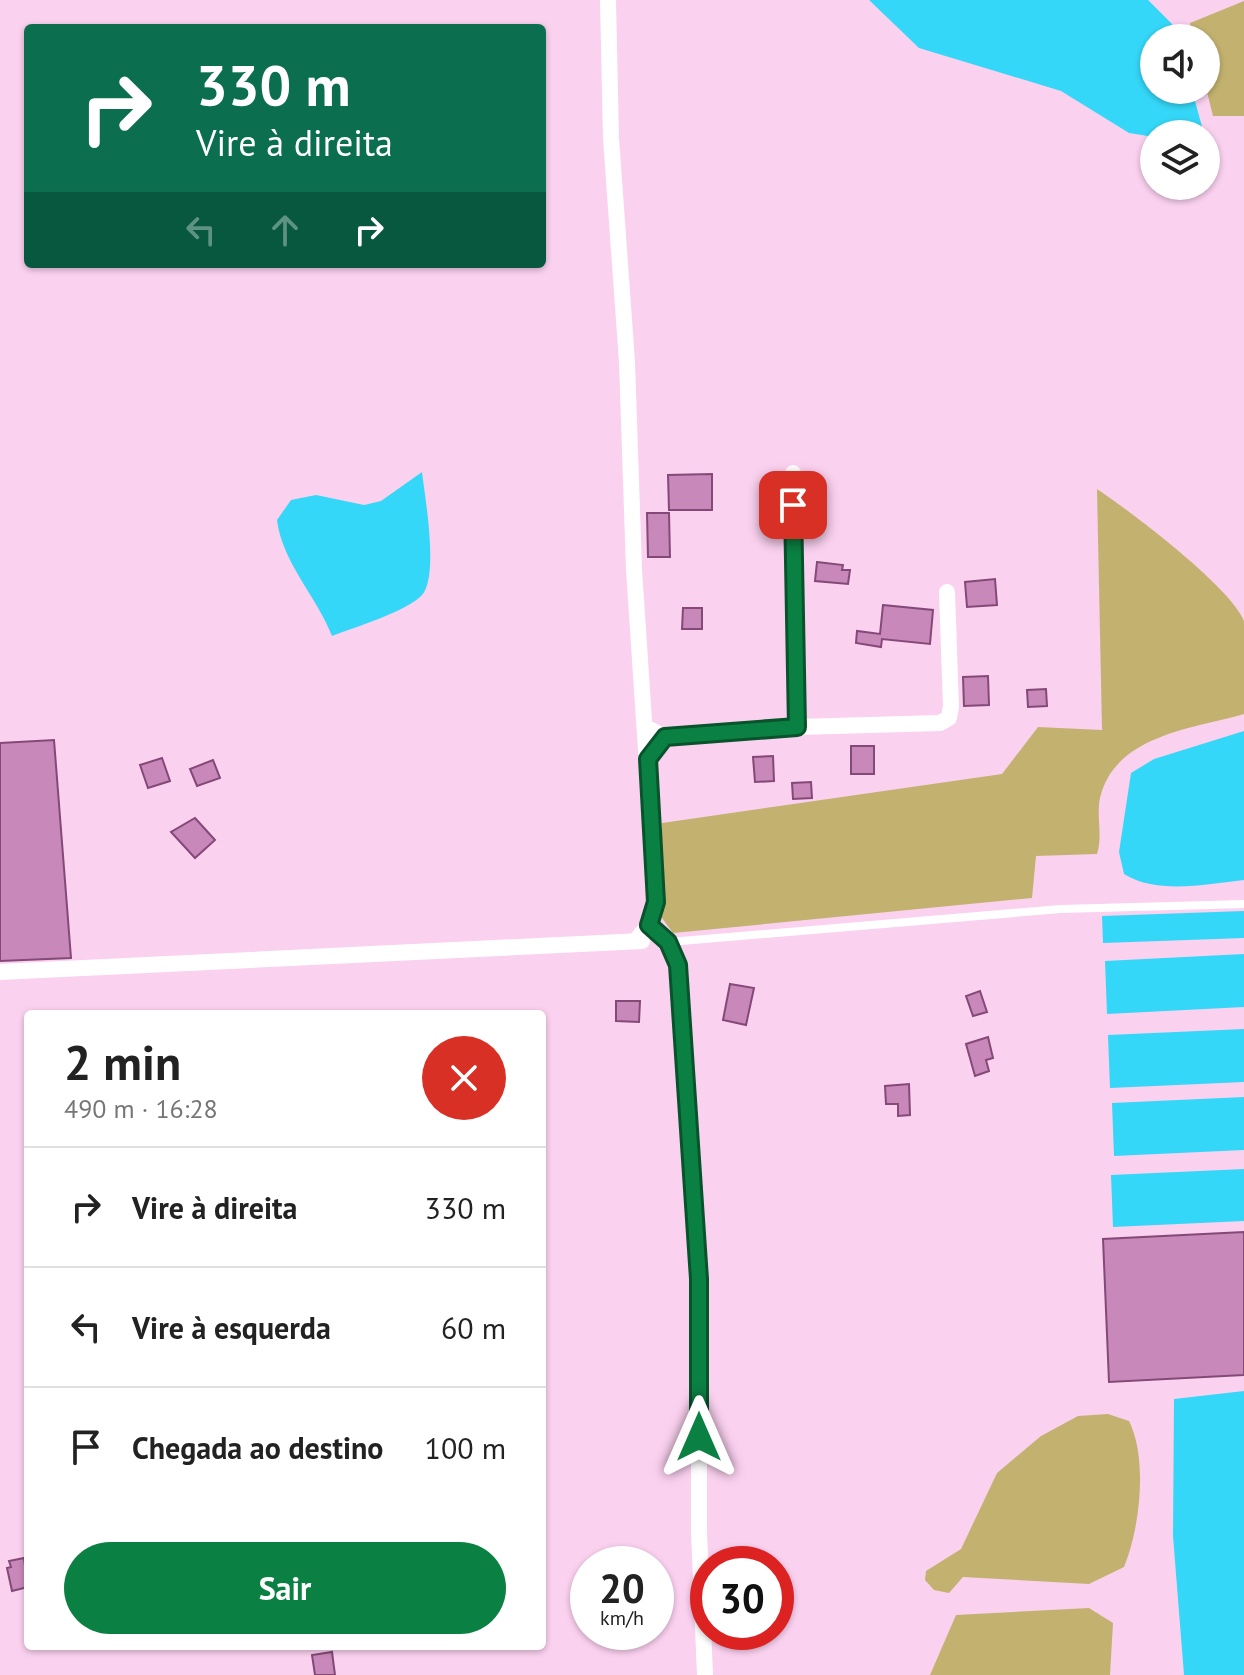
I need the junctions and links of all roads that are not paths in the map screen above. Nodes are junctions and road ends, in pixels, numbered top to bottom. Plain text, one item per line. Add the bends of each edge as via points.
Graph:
1 (608, 0) edge
2 (793, 473) dead end
3 (947, 592) dead end
4 (797, 727) junction
5 (647, 728) junction
6 (665, 737) junction
7 (648, 759) junction
8 (1244, 904) edge
9 (649, 925) junction
10 (635, 941) junction
11 (668, 942) junction
12 (0, 972) edge
13 (705, 1675) edge

1 - 5 street via 634,569
2 - 4 street
3 - 4 street via 949,718 927,724
4 - 6 street
5 - 6 street
5 - 7 street
6 - 7 street
7 - 9 street via 656,902
8 - 11 lane via 1061,909
9 - 10 street
9 - 11 street
10 - 11 street
10 - 12 street
11 - 13 street via 678,965 699,1279

